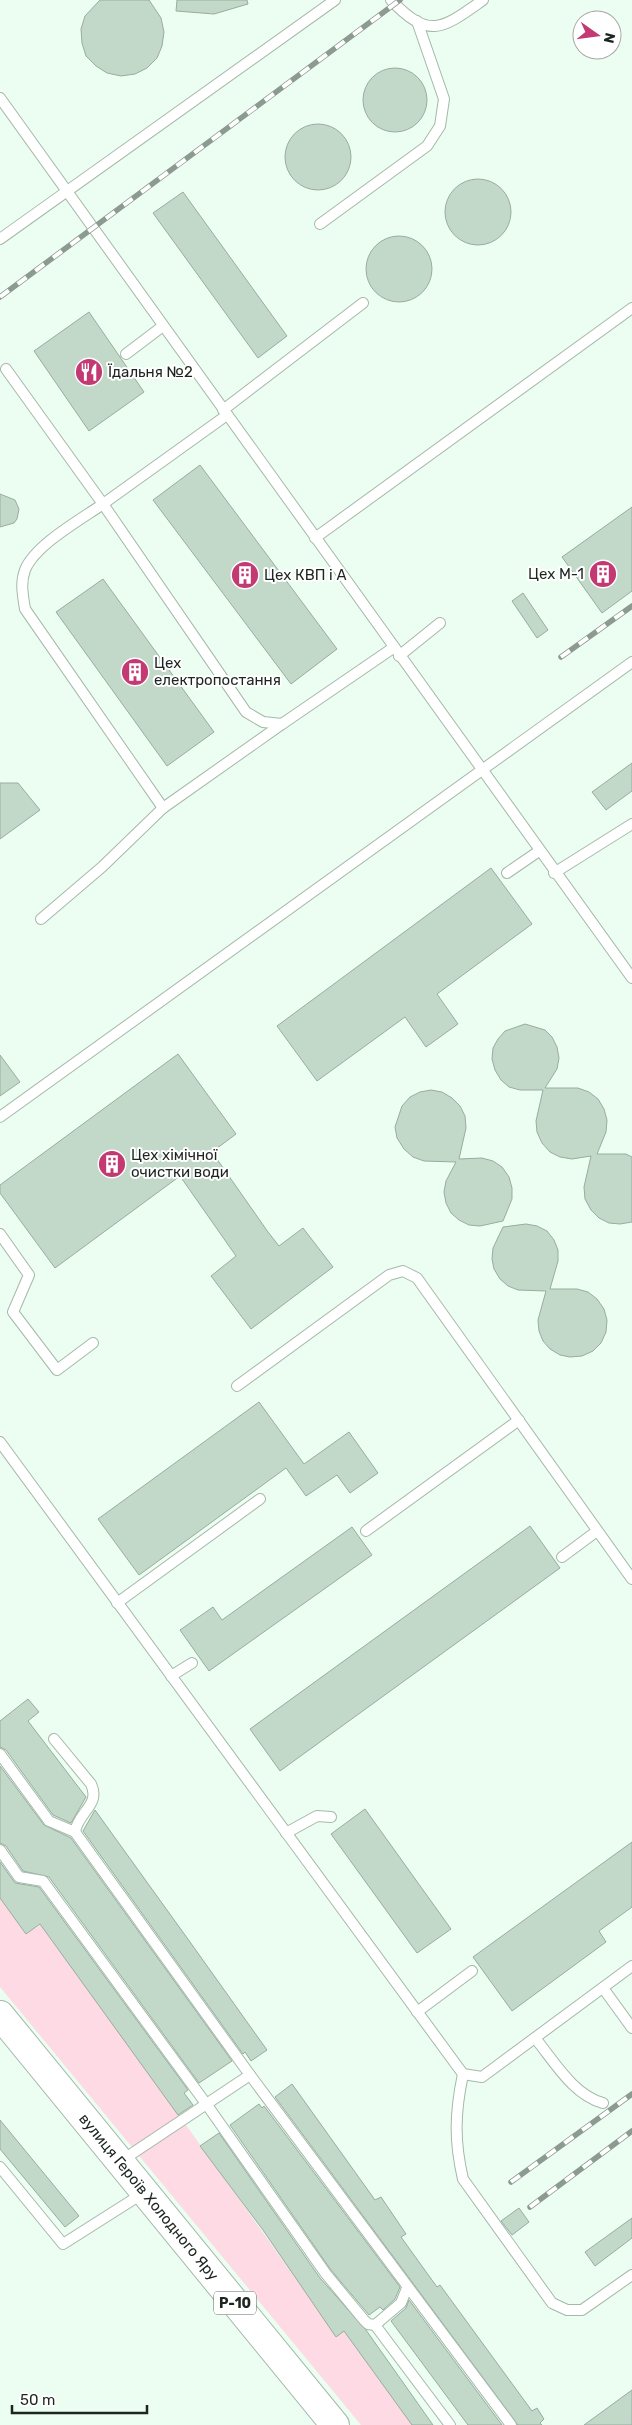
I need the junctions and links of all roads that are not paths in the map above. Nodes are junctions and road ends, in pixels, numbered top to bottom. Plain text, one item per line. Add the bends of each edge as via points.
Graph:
1 (334, 0) edge
2 (392, 0) edge
3 (483, 0) edge
4 (417, 22) junction
5 (0, 98) edge
6 (66, 190) junction
7 (320, 224) dead end
8 (0, 239) edge
9 (363, 303) dead end
10 (632, 308) edge
11 (163, 326) junction
12 (126, 354) dead end
13 (6, 369) dead end
14 (225, 413) junction
15 (102, 504) junction
16 (315, 538) junction
17 (440, 623) dead end
18 (396, 652) junction
19 (632, 662) edge
20 (282, 724) junction
21 (481, 771) junction
22 (164, 808) junction
23 (632, 824) edge
24 (539, 851) junction
25 (507, 873) dead end
26 (554, 873) junction
27 (42, 920) dead end
28 (632, 978) edge
29 (0, 1117) edge
30 (0, 1234) edge
31 (93, 1343) dead end
32 (237, 1386) dead end
33 (519, 1420) junction
34 (0, 1442) edge
35 (260, 1499) dead end
36 (598, 1530) junction
37 (366, 1531) dead end
38 (562, 1557) dead end
39 (632, 1579) edge
40 (118, 1603) junction
41 (192, 1663) dead end
42 (171, 1676) junction
43 (54, 1739) dead end
44 (0, 1754) edge
45 (331, 1817) dead end
46 (75, 1832) junction
47 (286, 1833) junction
48 (0, 1850) edge
49 (632, 1966) edge
50 (472, 1971) dead end
51 (603, 1988) junction
52 (417, 2012) junction
53 (0, 2015) edge
54 (632, 2028) edge
55 (535, 2038) junction
56 (462, 2074) junction
57 (250, 2075) junction
58 (603, 2103) dead end
59 (207, 2105) junction
60 (120, 2161) junction
61 (0, 2167) edge
62 (145, 2192) junction
63 (632, 2274) edge
64 (407, 2288) junction
65 (375, 2325) junction
66 (335, 2425) edge
67 (450, 2425) edge
68 (511, 2425) edge

1 - 6 lane
2 - 4 lane
3 - 4 lane via 448,24 434,28
4 - 7 lane via 444,99 440,126 427,146
5 - 6 lane
6 - 8 lane
6 - 11 lane
9 - 14 lane
10 - 16 lane
11 - 12 lane
11 - 14 lane
13 - 15 lane
14 - 15 lane
14 - 16 lane
15 - 20 lane via 246,712 263,722
15 - 22 lane via 36,552 25,570 22,587 25,609
16 - 18 lane
17 - 18 lane
18 - 20 lane
18 - 21 lane
19 - 21 lane
20 - 22 lane
21 - 24 lane
21 - 29 lane
22 - 27 lane
23 - 26 lane
24 - 25 lane
24 - 26 lane
26 - 28 lane
30 - 31 lane via 29,1275 13,1312 57,1370
32 - 33 lane via 389,1275 403,1271 417,1278
33 - 36 lane
33 - 37 lane
34 - 40 lane
35 - 40 lane
36 - 38 lane
36 - 39 lane
40 - 42 lane
41 - 42 lane
42 - 47 lane
43 - 46 lane via 94,1790 92,1805 76,1822
44 - 46 lane via 49,1821
45 - 47 lane via 317,1816
46 - 57 lane
47 - 52 lane
48 - 59 lane via 19,1877 43,1881
49 - 51 lane
50 - 52 lane
51 - 54 lane
51 - 55 lane
52 - 56 lane
53 - 60 main road, вулиця Героїв Холодного Яру / Р-10
55 - 56 lane via 482,2077
55 - 58 lane via 577,2089 592,2100
56 - 63 lane via 456,2111 457,2154 464,2179 552,2303 567,2310 582,2310
57 - 59 lane
57 - 64 lane
59 - 60 lane
59 - 65 lane via 326,2274 364,2320
60 - 62 main road, вулиця Героїв Холодного Яру / Р-10
61 - 62 lane via 63,2244
62 - 66 main road, вулиця Героїв Холодного Яру / Р-10
64 - 65 lane via 401,2303
64 - 68 lane
65 - 67 lane

